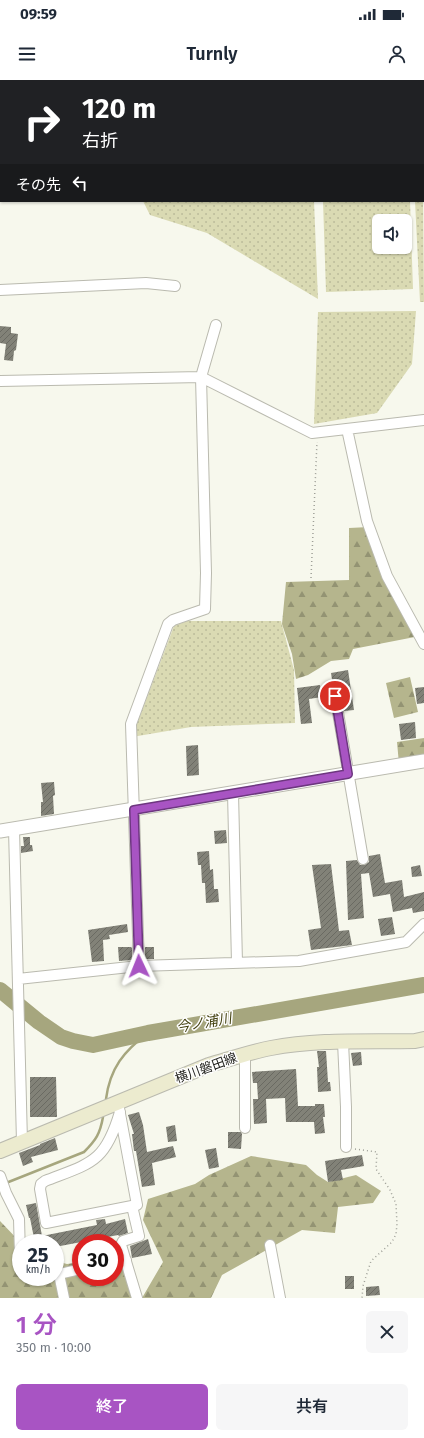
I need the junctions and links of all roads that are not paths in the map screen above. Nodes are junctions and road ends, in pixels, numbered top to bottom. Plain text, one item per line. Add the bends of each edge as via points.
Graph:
1 (175, 286) dead end
2 (0, 290) edge
3 (216, 325) dead end
4 (201, 376) junction
5 (0, 381) edge
6 (424, 420) edge
7 (347, 429) junction
8 (424, 644) edge
9 (335, 696) dead end
10 (424, 762) edge
11 (348, 774) junction
12 (233, 793) junction
13 (134, 810) junction
14 (14, 829) junction
15 (0, 831) edge
16 (363, 859) dead end
17 (424, 924) edge
18 (237, 963) junction
19 (139, 966) junction
20 (18, 979) junction
21 (424, 1039) edge
22 (343, 1042) junction
23 (245, 1054) junction
24 (119, 1108) junction
25 (245, 1128) dead end
26 (22, 1142) junction
27 (346, 1148) road end
28 (0, 1151) edge
29 (0, 1176) edge
30 (132, 1206) junction
31 (19, 1234) edge
32 (270, 1245) dead end
33 (126, 1260) joint
34 (60, 1286) edge
35 (64, 1298) edge
36 (137, 1298) edge
37 (280, 1298) edge

1 - 2 street via 146,283
3 - 4 street
4 - 5 street
4 - 7 street via 312,433
4 - 13 street via 205,609 168,624 131,724
6 - 7 street
7 - 8 street via 367,521 387,576
9 - 11 street
10 - 11 street
11 - 12 street
11 - 16 street
12 - 13 street
12 - 18 street
13 - 14 street
13 - 19 street
14 - 15 street
14 - 20 street
17 - 18 street via 406,942 299,961
18 - 19 street
19 - 20 street
20 - 26 street
21 - 22 main road, 横川磐田線
22 - 23 main road, 横川磐田線 via 302,1044
22 - 27 street
23 - 24 main road, 横川磐田線 via 209,1065
23 - 25 street
24 - 26 main road, 横川磐田線
24 - 30 street via 137,1205
24 - 30 street via 114,1132 98,1157 86,1165 45,1180 40,1190 46,1223
26 - 28 main road, 横川磐田線
29 - 31 street via 19,1219
30 - 33 street via 139,1236 122,1241
32 - 37 street
33 - 36 street
34 - 35 street

